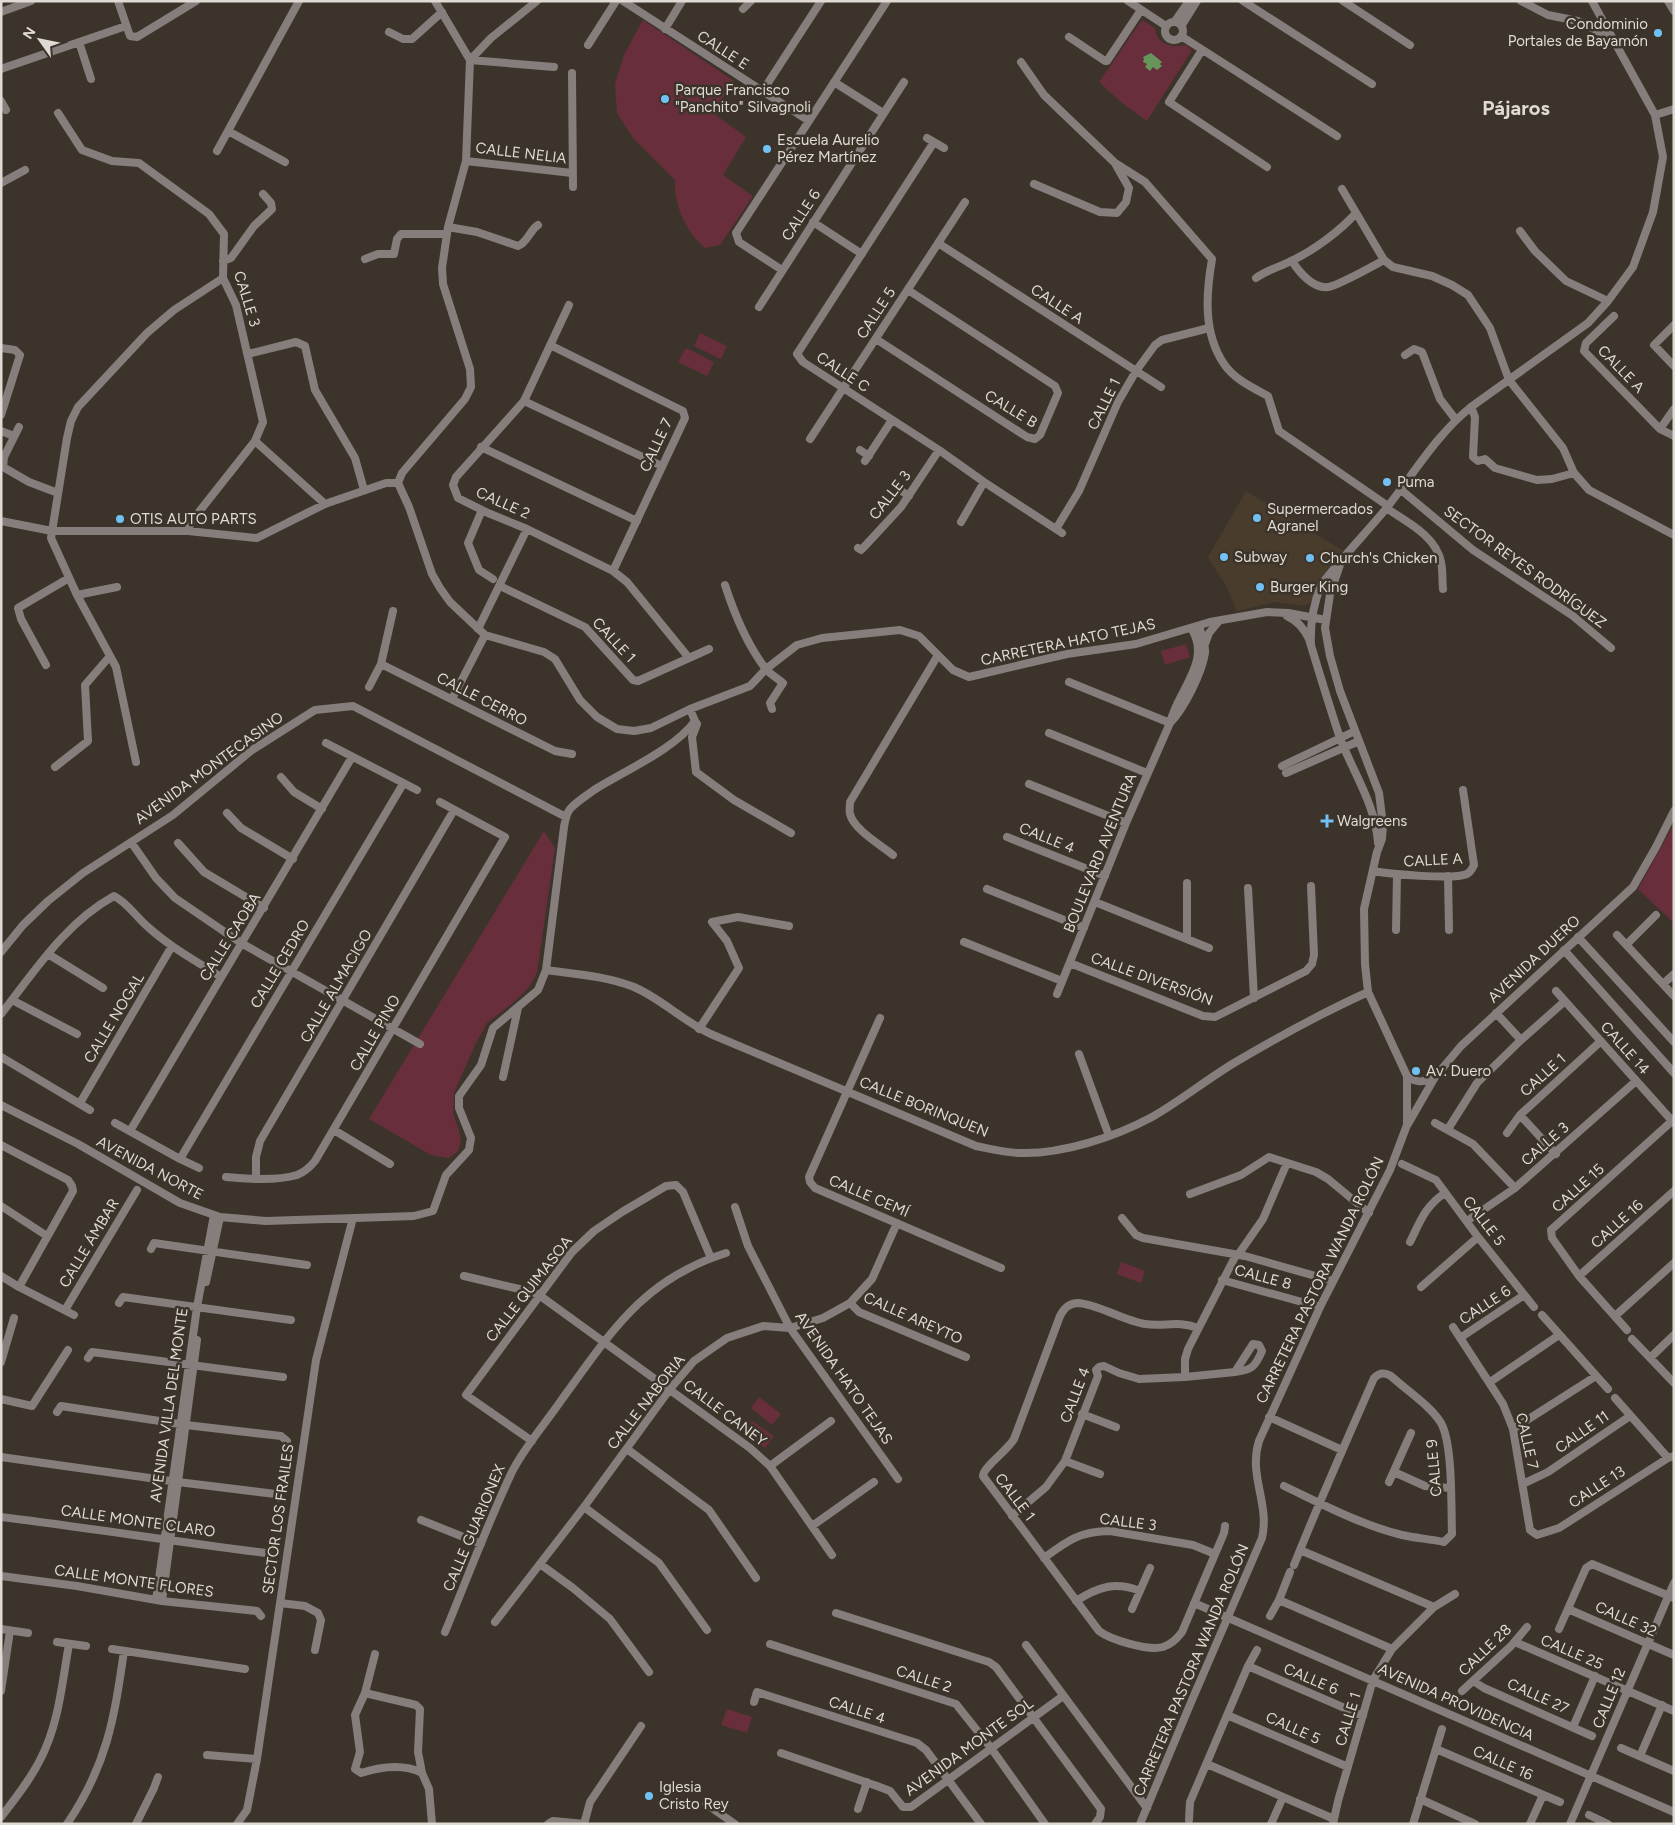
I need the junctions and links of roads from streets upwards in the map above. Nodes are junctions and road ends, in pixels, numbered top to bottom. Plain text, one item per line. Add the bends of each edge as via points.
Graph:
1 (31, 1) edge
2 (118, 1) edge
3 (196, 1) edge
4 (299, 1) edge
5 (435, 1) edge
6 (537, 1) edge
7 (616, 1) edge
8 (623, 1) edge
9 (682, 1) edge
10 (751, 1) edge
11 (821, 1) edge
12 (887, 1) edge
13 (1128, 1) edge
14 (1188, 1) edge
15 (1197, 1) edge
16 (1243, 1) edge
17 (1343, 1) edge
18 (1520, 1) edge
19 (1592, 1) edge
20 (1668, 1) edge
21 (743, 10) dead end
22 (1141, 10) junction
23 (1674, 11) edge
24 (1, 12) edge
25 (442, 12) junction
26 (1179, 23) junction
27 (126, 26) junction
28 (1166, 26) junction
29 (665, 29) junction
30 (389, 32) dead end
31 (1181, 36) junction
32 (1069, 37) dead end
33 (1611, 38) junction
34 (79, 42) junction
35 (588, 45) dead end
36 (1410, 45) dead end
37 (1202, 50) junction
38 (470, 60) junction
39 (1022, 62) dead end
40 (554, 67) dead end
41 (1, 69) edge
42 (572, 73) dead end
43 (91, 79) dead end
44 (834, 82) junction
45 (904, 82) dead end
46 (1372, 84) dead end
47 (762, 92) junction
48 (1, 101) edge
49 (1674, 108) edge
50 (6, 110) dead end
51 (58, 113) dead end
52 (883, 113) junction
53 (1655, 115) junction
54 (808, 122) junction
55 (228, 131) junction
56 (1337, 136) dead end
57 (944, 148) dead end
58 (217, 151) dead end
59 (466, 161) junction
60 (285, 162) dead end
61 (1115, 163) junction
62 (1267, 167) dead end
63 (26, 170) dead end
64 (572, 173) junction
65 (1, 183) edge
66 (1034, 184) dead end
67 (573, 187) dead end
68 (1342, 189) dead end
69 (263, 194) dead end
70 (965, 202) dead end
71 (1356, 213) junction
72 (812, 222) junction
73 (538, 225) dead end
74 (448, 230) junction
75 (1520, 231) dead end
76 (938, 243) junction
77 (862, 254) junction
78 (365, 259) dead end
79 (1384, 260) junction
80 (223, 261) junction
81 (1292, 261) junction
82 (782, 270) junction
83 (223, 278) junction
84 (1256, 278) dead end
85 (908, 290) junction
86 (1608, 301) junction
87 (570, 305) dead end
88 (759, 307) dead end
89 (1614, 316) dead end
90 (1674, 325) edge
91 (1209, 328) junction
92 (876, 339) junction
93 (550, 345) junction
94 (1, 348) edge
95 (248, 354) junction
96 (1405, 354) dead end
97 (1674, 366) edge
98 (1136, 371) junction
99 (1509, 380) junction
100 (1161, 387) dead end
101 (844, 388) junction
102 (524, 401) junction
103 (1471, 407) junction
104 (1674, 409) edge
105 (1, 415) edge
106 (892, 420) junction
107 (1456, 420) junction
108 (19, 427) dead end
109 (1660, 429) junction
110 (1, 431) edge
111 (14, 436) junction
112 (1674, 436) edge
113 (810, 439) dead end
114 (255, 441) junction
115 (481, 447) junction
116 (860, 450) dead end
117 (939, 450) junction
118 (662, 466) junction
119 (1574, 473) junction
120 (984, 482) junction
121 (398, 483) junction
122 (1400, 489) junction
123 (364, 490) junction
124 (900, 490) dead end
125 (58, 493) junction
126 (909, 496) junction
127 (324, 504) junction
128 (1387, 507) junction
129 (482, 510) junction
130 (1, 521) edge
131 (636, 521) junction
132 (961, 522) dead end
133 (527, 528) junction
134 (52, 531) junction
135 (188, 531) junction
136 (1059, 531) joint
137 (1674, 535) edge
138 (858, 548) dead end
139 (1341, 562) junction
140 (614, 571) junction
141 (69, 578) junction
142 (493, 579) dead end
143 (725, 585) dead end
144 (500, 586) junction
145 (117, 587) dead end
146 (1443, 589) dead end
147 (78, 595) junction
148 (393, 610) dead end
149 (1281, 612) junction
150 (1312, 616) junction
151 (1326, 620) junction
152 (1219, 621) junction
153 (1199, 626) junction
154 (1191, 628) junction
155 (478, 629) junction
156 (485, 635) junction
157 (1310, 645) junction
158 (1205, 646) junction
159 (1611, 648) dead end
160 (709, 649) dead end
161 (938, 655) junction
162 (110, 656) junction
163 (689, 658) junction
164 (381, 664) junction
165 (46, 665) dead end
166 (1196, 666) junction
167 (766, 669) junction
168 (1069, 682) dead end
169 (369, 687) dead end
170 (452, 699) junction
171 (690, 709) junction
172 (772, 710) dead end
173 (695, 721) junction
174 (1170, 723) junction
175 (1356, 731) junction
176 (1050, 733) dead end
177 (1340, 738) junction
178 (1360, 741) junction
179 (326, 743) dead end
180 (1344, 748) junction
181 (572, 754) dead end
182 (352, 757) junction
183 (136, 762) dead end
184 (55, 767) dead end
185 (1147, 773) junction
186 (281, 777) dead end
187 (404, 784) junction
188 (1029, 784) dead end
189 (417, 790) dead end
190 (1463, 790) dead end
191 (440, 802) dead end
192 (322, 809) junction
193 (454, 810) junction
194 (1674, 811) edge
195 (227, 812) dead end
196 (566, 817) junction
197 (1126, 823) junction
198 (791, 833) dead end
199 (1007, 837) dead end
200 (131, 842) junction
201 (178, 843) dead end
202 (1377, 852) junction
203 (893, 856) dead end
204 (293, 859) junction
205 (1373, 871) junction
206 (1397, 875) junction
207 (1105, 876) junction
208 (1448, 876) junction
209 (1187, 883) dead end
210 (1311, 886) dead end
211 (1248, 888) dead end
212 (987, 889) dead end
213 (1095, 902) junction
214 (264, 908) junction
215 (1656, 915) dead end
216 (789, 926) dead end
217 (1084, 928) junction
218 (1396, 930) dead end
219 (1449, 930) dead end
220 (1617, 935) dead end
221 (1578, 937) junction
222 (1187, 939) junction
223 (964, 942) dead end
224 (241, 943) junction
225 (1626, 944) junction
226 (172, 946) junction
227 (1210, 948) dead end
228 (1564, 950) junction
229 (1, 952) edge
230 (48, 954) junction
231 (1070, 963) junction
232 (546, 970) junction
233 (292, 971) junction
234 (1674, 974) edge
235 (221, 977) junction
236 (1062, 981) junction
237 (1663, 984) junction
238 (103, 988) dead end
239 (1556, 991) dead end
240 (1368, 992) junction
241 (1057, 994) dead end
242 (1674, 996) edge
243 (1254, 998) junction
244 (12, 1000) junction
245 (344, 1000) junction
246 (1564, 1001) junction
247 (518, 1008) junction
248 (1496, 1013) junction
249 (1, 1014) edge
250 (880, 1018) dead end
251 (393, 1029) junction
252 (699, 1029) junction
253 (77, 1034) dead end
254 (1521, 1040) junction
255 (1601, 1041) junction
256 (1674, 1042) edge
257 (420, 1044) dead end
258 (1079, 1054) dead end
259 (1, 1057) edge
260 (1674, 1073) edge
261 (1407, 1076) junction
262 (503, 1077) dead end
263 (1435, 1077) junction
264 (1636, 1081) junction
265 (848, 1091) junction
266 (80, 1103) junction
267 (1, 1105) edge
268 (90, 1110) dead end
269 (1520, 1115) junction
270 (1435, 1122) dead end
271 (1673, 1122) edge
272 (115, 1123) dead end
273 (1408, 1125) junction
274 (1448, 1128) junction
275 (334, 1130) junction
276 (130, 1132) junction
277 (1507, 1133) dead end
278 (1109, 1136) junction
279 (1, 1145) edge
280 (1556, 1154) junction
281 (180, 1160) junction
282 (1287, 1163) junction
283 (390, 1164) dead end
284 (1409, 1164) dead end
285 (199, 1168) dead end
286 (226, 1178) dead end
287 (256, 1179) junction
288 (1515, 1188) junction
289 (137, 1190) dead end
290 (1674, 1191) edge
291 (1445, 1193) junction
292 (1190, 1194) dead end
293 (1, 1206) edge
294 (735, 1207) dead end
295 (1369, 1213) junction
296 (217, 1216) junction
297 (353, 1218) junction
298 (1122, 1218) dead end
299 (1467, 1221) junction
300 (897, 1223) junction
301 (48, 1236) junction
302 (1478, 1238) junction
303 (1410, 1242) dead end
304 (151, 1249) dead end
305 (209, 1251) junction
306 (726, 1253) dead end
307 (711, 1258) junction
308 (1674, 1264) edge
309 (306, 1265) dead end
310 (1001, 1268) dead end
311 (1, 1276) edge
312 (464, 1276) dead end
313 (1579, 1276) junction
314 (1222, 1280) junction
315 (1333, 1281) junction
316 (19, 1287) junction
317 (1421, 1287) dead end
318 (538, 1295) junction
319 (1524, 1296) junction
320 (119, 1303) dead end
321 (850, 1303) junction
322 (199, 1307) junction
323 (1320, 1307) junction
324 (1534, 1307) dead end
325 (65, 1310) junction
326 (74, 1315) dead end
327 (1542, 1315) dead end
328 (1615, 1316) junction
329 (14, 1318) dead end
330 (291, 1320) dead end
331 (1453, 1327) dead end
332 (790, 1328) junction
333 (1198, 1328) junction
334 (1627, 1330) dead end
335 (1559, 1335) junction
336 (1674, 1335) edge
337 (1460, 1338) junction
338 (1632, 1339) dead end
339 (604, 1342) junction
340 (68, 1350) dead end
341 (966, 1357) dead end
342 (88, 1358) dead end
343 (1650, 1358) junction
344 (1, 1362) edge
345 (191, 1365) junction
346 (1235, 1372) dead end
347 (1596, 1376) junction
348 (1185, 1377) junction
349 (283, 1378) dead end
350 (1490, 1382) junction
351 (1674, 1383) edge
352 (1608, 1389) dead end
353 (670, 1390) junction
354 (1615, 1398) dead end
355 (1, 1399) edge
356 (57, 1412) dead end
357 (1082, 1414) junction
358 (1630, 1416) junction
359 (1269, 1417) junction
360 (831, 1422) dead end
361 (183, 1425) junction
362 (1116, 1427) dead end
363 (1513, 1429) junction
364 (1411, 1433) dead end
365 (287, 1441) dead end
366 (532, 1441) junction
367 (627, 1448) junction
368 (1342, 1450) junction
369 (1, 1457) edge
370 (1671, 1457) edge
371 (1065, 1461) junction
372 (770, 1466) junction
373 (1394, 1472) junction
374 (1100, 1474) dead end
375 (898, 1479) dead end
376 (175, 1482) junction
377 (874, 1482) dead end
378 (1389, 1482) dead end
379 (1523, 1484) junction
380 (1284, 1486) dead end
381 (1450, 1488) junction
382 (279, 1498) dead end
383 (1321, 1503) junction
384 (584, 1507) junction
385 (1, 1516) edge
386 (1012, 1516) junction
387 (421, 1520) dead end
388 (812, 1526) junction
389 (1226, 1526) dead end
390 (1534, 1532) joint
391 (167, 1541) junction
392 (481, 1544) junction
393 (1300, 1550) junction
394 (1215, 1554) junction
395 (832, 1555) dead end
396 (270, 1556) dead end
397 (1044, 1558) junction
398 (540, 1564) junction
399 (1150, 1568) dead end
400 (1, 1576) edge
401 (756, 1578) dead end
402 (1674, 1583) edge
403 (1140, 1591) junction
404 (1455, 1594) dead end
405 (1671, 1597) edge
406 (159, 1600) junction
407 (1279, 1600) junction
408 (1076, 1601) junction
409 (280, 1603) junction
410 (1194, 1603) junction
411 (1434, 1608) junction
412 (1132, 1609) dead end
413 (1568, 1609) junction
414 (836, 1614) dead end
415 (261, 1616) dead end
416 (1270, 1616) dead end
417 (1227, 1618) junction
418 (495, 1622) dead end
419 (1527, 1628) dead end
420 (1560, 1629) dead end
421 (5, 1630) edge
422 (707, 1630) dead end
423 (445, 1632) dead end
424 (28, 1633) dead end
425 (57, 1642) dead end
426 (1515, 1642) junction
427 (1647, 1643) junction
428 (69, 1644) junction
429 (770, 1644) dead end
430 (1026, 1645) dead end
431 (86, 1646) dead end
432 (112, 1649) dead end
433 (1392, 1649) junction
434 (315, 1650) dead end
435 (1257, 1650) dead end
436 (124, 1651) junction
437 (375, 1654) dead end
438 (1674, 1655) edge
439 (1248, 1666) junction
440 (245, 1669) dead end
441 (650, 1672) dead end
442 (1595, 1676) junction
443 (1374, 1680) junction
444 (1473, 1681) junction
445 (1626, 1690) junction
446 (1462, 1691) dead end
447 (1, 1692) edge
448 (365, 1693) junction
449 (1064, 1696) junction
450 (754, 1702) dead end
451 (1662, 1706) junction
452 (1674, 1711) edge
453 (1227, 1715) junction
454 (1363, 1716) junction
455 (1034, 1717) junction
456 (641, 1726) dead end
457 (1573, 1727) junction
458 (1442, 1729) dead end
459 (1592, 1736) dead end
460 (991, 1748) junction
461 (1621, 1748) dead end
462 (1436, 1749) junction
463 (781, 1753) dead end
464 (207, 1755) dead end
465 (1640, 1756) junction
466 (257, 1759) junction
467 (1207, 1764) junction
468 (1348, 1767) junction
469 (1674, 1770) edge
470 (422, 1773) junction
471 (1590, 1775) junction
472 (158, 1777) dead end
473 (948, 1780) junction
474 (867, 1782) junction
475 (1543, 1795) junction
476 (1283, 1797) junction
477 (1420, 1799) junction
478 (1560, 1802) dead end
479 (706, 1804) dead end
480 (1147, 1808) junction
481 (858, 1809) dead end
482 (1674, 1812) edge
483 (1589, 1815) dead end
484 (1, 1817) edge
485 (1189, 1820) dead end
486 (1334, 1822) edge
487 (67, 1824) edge
488 (136, 1824) edge
489 (236, 1824) edge
490 (432, 1824) edge
491 (548, 1824) edge
492 (584, 1824) edge
493 (735, 1824) edge
494 (981, 1824) edge
495 (1044, 1824) edge
496 (1095, 1824) edge
497 (1140, 1824) edge
498 (1271, 1824) edge
499 (1413, 1824) edge
500 (1475, 1824) edge
501 (1530, 1824) edge
502 (1570, 1824) edge
503 (1608, 1824) edge

1 - 24 street
2 - 27 street
3 - 27 street via 137,37 130,36
4 - 55 street
5 - 25 street
6 - 38 street via 491,38
7 - 35 street via 599,34
8 - 29 street, CALLE E
9 - 29 street
10 - 21 street
11 - 47 street
12 - 44 street
13 - 22 street
14 - 26 street
15 - 26 street
16 - 46 street
17 - 36 street
18 - 33 street via 1548,15 1578,21
19 - 33 street, CARRETERA PASTORA WANDA ROLÓN
20 - 23 street
22 - 28 street
22 - 32 street via 1107,61
25 - 30 street via 412,40
25 - 38 street
26 - 28 street via 1169,22
26 - 31 street via 1183,32
27 - 34 street
28 - 31 street via 1165,34 1169,39
29 - 47 street, CALLE E
31 - 37 street
33 - 53 street, CARRETERA PASTORA WANDA ROLÓN
34 - 41 street
34 - 43 street
37 - 56 street
37 - 62 street via 1169,102
38 - 40 street
38 - 59 street
39 - 61 street via 1044,95
42 - 64 street
44 - 52 street
44 - 54 street
45 - 52 street, CALLE 6
47 - 54 street, CALLE E
48 - 50 street
49 - 53 street
51 - 80 street, CALLE 3 via 82,150 112,161 139,163 209,214 224,234
52 - 72 street, CALLE 6
53 - 86 street, CARRETERA PASTORA WANDA ROLÓN via 1663,157 1653,212 1633,267
54 - 82 street via 736,233 739,242
55 - 58 street
55 - 60 street
57 - 77 street, CALLE C via 931,140
59 - 64 street, CALLE NELIA
59 - 74 street
61 - 66 street via 1129,188 1126,202 1117,213 1100,212
61 - 91 street via 1145,182 1212,259 1207,286
63 - 65 street
64 - 67 street
68 - 71 street
69 - 80 street via 272,203 272,209 254,226 231,258
70 - 76 street, CALLE 5
71 - 79 street
71 - 81 street
72 - 77 street
72 - 82 street, CALLE 6
73 - 74 street via 518,246 477,232
74 - 78 street via 401,234 394,254 378,254
74 - 121 street via 443,284 470,369 471,387 465,399 402,473
75 - 86 street via 1535,251 1566,281
76 - 85 street, CALLE 5
76 - 98 street, CALLE A
77 - 101 street, CALLE C via 796,354
79 - 81 street via 1329,287 1313,284
79 - 99 street via 1393,268 1432,276 1468,295 1490,328
80 - 83 street, CALLE 3
81 - 84 street
82 - 88 street, CALLE 6
83 - 95 street, CALLE 3 via 236,306
83 - 125 street via 146,333 78,407 66,438
85 - 92 street, CALLE 5
85 - 92 street, CALLE B via 1055,386 1058,393 1040,435 1035,439 1027,437
86 - 99 street, CARRETERA PASTORA WANDA ROLÓN via 1588,323
87 - 93 street, CALLE 2
89 - 109 street, CALLE A via 1586,343 1584,351
90 - 97 street via 1654,345
91 - 98 street, CALLE 1 via 1162,340
91 - 128 street via 1225,366 1243,383 1268,396 1279,431
92 - 101 street, CALLE 5
93 - 102 street, CALLE 2
93 - 118 street, CALLE 7 via 683,411 685,418
94 - 105 street via 15,350 20,355
95 - 114 street, CALLE 3 via 263,422
95 - 123 street via 296,342 305,346 316,390 355,458
96 - 107 street via 1414,349 1422,352 1440,399
98 - 100 street, CALLE A
98 - 136 street, CALLE 1 via 1118,402
99 - 103 street, CARRETERA PASTORA WANDA ROLÓN
99 - 119 street via 1563,448
101 - 106 street, CALLE C
101 - 113 street, CALLE 5
102 - 115 street, CALLE 2
102 - 118 street
103 - 107 street, CARRETERA PASTORA WANDA ROLÓN
103 - 119 street via 1474,417 1473,456 1478,461 1485,459 1495,468 1537,480
104 - 109 street
106 - 116 street via 867,458
106 - 117 street, CALLE C
107 - 122 street, CARRETERA PASTORA WANDA ROLÓN
108 - 111 street
109 - 112 street, CALLE A
110 - 111 street
111 - 125 street via 3,467
114 - 127 street
114 - 135 street, CALLE 3 via 191,522
115 - 129 street, CALLE 2 via 453,485 458,498
115 - 131 street
117 - 120 street, CALLE C
117 - 126 street, CALLE 3
118 - 131 street, CALLE 7
119 - 137 street via 1589,490
120 - 132 street
120 - 136 street, CALLE C
121 - 123 street
121 - 155 street, CARRETERA HATO TEJAS via 432,574 457,609
122 - 128 street, CARRETERA PASTORA WANDA ROLÓN
122 - 159 street, SECTOR REYES RODRÍGUEZ via 1473,550 1573,616
123 - 127 street
124 - 126 street
125 - 134 street
126 - 138 street, CALLE 3 via 864,547
127 - 135 street via 257,538
128 - 139 street, CARRETERA PASTORA WANDA ROLÓN
128 - 146 street via 1435,546 1441,562
129 - 133 street, CALLE 2
129 - 142 street via 468,543 479,570
130 - 134 street
131 - 140 street, CALLE 7
133 - 140 street, CALLE 2
133 - 144 street
134 - 135 street
134 - 141 street via 50,538
139 - 150 street, CARRETERA PASTORA WANDA ROLÓN via 1321,585
139 - 151 street, CARRETERA PASTORA WANDA ROLÓN via 1330,594
140 - 163 street, CALLE 2 via 627,582
141 - 147 street
141 - 165 street via 18,608
143 - 167 street via 742,627
144 - 155 street
144 - 163 street, CALLE 1 via 585,626 633,680 638,681
145 - 147 street
147 - 162 street
148 - 164 street
149 - 150 street, CARRETERA HATO TEJAS
149 - 152 street, CARRETERA HATO TEJAS
149 - 157 street via 1300,624
150 - 151 street, CARRETERA HATO TEJAS
150 - 157 street, CARRETERA PASTORA WANDA ROLÓN
151 - 175 street, CARRETERA PASTORA WANDA ROLÓN via 1330,656
152 - 153 street, CARRETERA HATO TEJAS
152 - 158 street via 1209,633
153 - 154 street, CARRETERA HATO TEJAS
153 - 158 street, BOULEVARD AVENTURA
154 - 161 street, CARRETERA HATO TEJAS via 1136,644 1067,654 969,677 953,670
154 - 166 street, BOULEVARD AVENTURA via 1198,643
155 - 156 street, CARRETERA HATO TEJAS
156 - 170 street
156 - 171 street, CARRETERA HATO TEJAS via 544,652 555,659 580,700 597,717 617,729 651,728
157 - 177 street, CARRETERA PASTORA WANDA ROLÓN
158 - 166 street, BOULEVARD AVENTURA via 1205,653
160 - 163 street, CALLE 1
161 - 167 street, CARRETERA HATO TEJAS via 919,636 900,630 822,638 797,645
161 - 203 street via 850,802 849,814 855,824
162 - 183 street via 116,667
162 - 184 street via 85,685 88,741
164 - 169 street
164 - 170 street, CALLE CERRO
166 - 174 street, BOULEVARD AVENTURA
166 - 174 street, BOULEVARD AVENTURA via 1179,714
167 - 171 street, CARRETERA HATO TEJAS via 750,686
167 - 172 street via 783,683 770,703
168 - 174 street
170 - 181 street, CALLE CERRO via 555,751
171 - 173 street
173 - 196 street via 675,742 586,796 569,810
173 - 198 street via 697,724 692,737 696,772 734,800
174 - 185 street, BOULEVARD AVENTURA
175 - 177 street
175 - 178 street, CARRETERA PASTORA WANDA ROLÓN
176 - 185 street
177 - 180 street, CARRETERA PASTORA WANDA ROLÓN
177 - 180 street via 1284,770
178 - 180 street
178 - 202 street, CARRETERA PASTORA WANDA ROLÓN via 1379,793 1383,825
179 - 182 street
180 - 202 street, CARRETERA PASTORA WANDA ROLÓN via 1371,809 1377,830
182 - 187 street
182 - 192 street, CALLE CAOBA
185 - 197 street, BOULEVARD AVENTURA
186 - 192 street via 294,792
187 - 189 street
187 - 233 street, CALLE CEDRO
188 - 197 street
190 - 208 street, CALLE A via 1474,865 1466,875
191 - 193 street
192 - 204 street, CALLE CAOBA
193 - 245 street, CALLE ALMACIGO
193 - 251 street, CALLE PINO via 505,837
194 - 221 street, AVENIDA DUERO via 1632,887
195 - 204 street via 241,828
196 - 200 street, AVENIDA MONTECASINO via 352,706 315,710 252,750 173,815
196 - 232 street
197 - 207 street, BOULEVARD AVENTURA
199 - 207 street, CALLE 4
200 - 224 street via 156,878 175,898
200 - 229 street, AVENIDA MONTECASINO via 82,873 48,901
201 - 214 street via 204,872
202 - 205 street, CARRETERA PASTORA WANDA ROLÓN
204 - 214 street, CALLE CAOBA
205 - 206 street, CALLE A
205 - 240 street, CARRETERA PASTORA WANDA ROLÓN via 1364,909
206 - 208 street, CALLE A
206 - 218 street
207 - 213 street, BOULEVARD AVENTURA
208 - 219 street
209 - 222 street
210 - 243 street, CALLE DIVERSIÓN via 1312,964 1306,971
211 - 243 street
212 - 217 street
213 - 217 street, BOULEVARD AVENTURA
213 - 222 street
214 - 224 street, CALLE CAOBA
215 - 225 street
216 - 252 street via 738,917 712,922 727,941 739,968
217 - 231 street, BOULEVARD AVENTURA
220 - 225 street
221 - 228 street, AVENIDA DUERO
221 - 256 street
222 - 227 street
223 - 236 street
224 - 233 street
224 - 235 street, CALLE CAOBA
225 - 237 street
226 - 230 street via 148,927 123,900 114,896 72,926
226 - 235 street
226 - 266 street, CALLE NOGAL
228 - 248 street, AVENIDA DUERO
228 - 260 street
230 - 238 street
230 - 244 street
231 - 236 street, BOULEVARD AVENTURA
231 - 243 street, CALLE DIVERSIÓN via 1209,1017 1216,1017
232 - 247 street via 538,990
232 - 252 street, CALLE BORINQUEN via 607,979 634,987
233 - 245 street
233 - 281 street, CALLE CEDRO
234 - 237 street
235 - 276 street, CALLE CAOBA
236 - 241 street, BOULEVARD AVENTURA
237 - 242 street
239 - 246 street, CALLE 14
240 - 261 street, CARRETERA PASTORA WANDA ROLÓN
240 - 278 street, CALLE BORINQUEN via 1311,1019 1151,1117
244 - 249 street
244 - 253 street
245 - 251 street
245 - 287 street, CALLE ALMACIGO via 260,1141
246 - 254 street
246 - 255 street, CALLE 14
247 - 262 street
247 - 297 street, AVENIDA NORTE via 493,1028 481,1065 459,1096 459,1108 471,1138 469,1150 446,1175 433,1211 414,1216
248 - 254 street
248 - 263 street, AVENIDA DUERO via 1460,1046
250 - 265 street, CALLE CEMÍ
251 - 257 street
251 - 275 street, CALLE PINO
252 - 265 street, CALLE BORINQUEN
254 - 274 street via 1477,1083
255 - 264 street, CALLE 14
255 - 269 street, CALLE 1
258 - 278 street
259 - 266 street
261 - 263 street via 1419,1082
261 - 273 street, CARRETERA PASTORA WANDA ROLÓN
263 - 273 street, AVENIDA DUERO
264 - 271 street, CALLE 14
264 - 280 street, CALLE 3
265 - 278 street, CALLE BORINQUEN via 976,1146 998,1150 1020,1153 1060,1150
265 - 300 street, CALLE CEMÍ via 809,1177 810,1182 815,1188
266 - 268 street
267 - 296 street, AVENIDA NORTE via 78,1144 180,1203
269 - 277 street, CALLE 1
269 - 280 street
270 - 274 street
271 - 313 street, CALLE 15 via 1551,1230 1552,1238
272 - 276 street
273 - 295 street, CARRETERA PASTORA WANDA ROLÓN
274 - 288 street via 1473,1144
275 - 283 street
275 - 287 street, CALLE PINO via 306,1170 296,1175
276 - 281 street
279 - 301 street via 71,1183 73,1191
280 - 288 street, CALLE 3
281 - 285 street
282 - 292 street via 1267,1158 1241,1175
282 - 295 street via 1328,1179
282 - 314 street via 1263,1219
284 - 291 street, CALLE 5 via 1436,1180
286 - 287 street, CALLE PINO
288 - 299 street, CALLE 3
289 - 325 street, CALLE ÁMBAR
290 - 313 street, CALLE 16
291 - 299 street, CALLE 5
291 - 303 street via 1425,1212
293 - 301 street
294 - 332 street, AVENIDA HATO TEJAS via 748,1246
295 - 315 street, CARRETERA PASTORA WANDA ROLÓN
296 - 297 street, AVENIDA NORTE via 266,1221
296 - 305 street, AVENIDA VILLA DEL MONTE
297 - 409 street, SECTOR LOS FRAILES via 316,1360
298 - 315 street via 1136,1235 1143,1238 1244,1256
299 - 302 street, CALLE 5
300 - 310 street, CALLE CEMÍ
300 - 321 street, CALLE NABORIA via 872,1279
301 - 316 street
302 - 317 street
302 - 319 street, CALLE 5
304 - 305 street via 154,1243
305 - 309 street
305 - 322 street, AVENIDA VILLA DEL MONTE
306 - 307 street, CALLE GUARIONEX
307 - 318 street, CALLE QUIMASOA via 683,1192 676,1185 666,1186 594,1231 572,1252
307 - 339 street, CALLE GUARIONEX via 685,1269 652,1291 628,1312
308 - 328 street
311 - 316 street
312 - 318 street, CALLE CANEY
313 - 328 street, CALLE 15
314 - 323 street, CALLE 8
314 - 333 street, CALLE 8
315 - 323 street, CARRETERA PASTORA WANDA ROLÓN
316 - 325 street
318 - 339 street, CALLE CANEY
318 - 366 street, CALLE QUIMASOA via 466,1395
319 - 324 street, CALLE 5
319 - 337 street, CALLE 6
320 - 322 street via 123,1297
321 - 332 street, CALLE NABORIA via 824,1318
321 - 341 street, CALLE AREYTO via 859,1312
322 - 330 street
322 - 345 street, AVENIDA VILLA DEL MONTE
323 - 359 street, CARRETERA PASTORA WANDA ROLÓN
325 - 326 street
327 - 335 street
328 - 334 street, CALLE 15
329 - 344 street
331 - 337 street, CALLE 7
332 - 353 street, CALLE NABORIA via 763,1326 727,1338 694,1361
332 - 375 street, AVENIDA HATO TEJAS
333 - 348 street via 1185,1359
333 - 386 street, CALLE 1 via 1184,1323 1145,1324 1077,1303 1063,1311 1014,1440 983,1472
335 - 347 street
335 - 350 street
336 - 343 street
337 - 350 street, CALLE 7
338 - 343 street
339 - 353 street, CALLE CANEY
339 - 366 street, CALLE GUARIONEX
340 - 355 street via 32,1406
342 - 345 street via 92,1352
343 - 351 street
345 - 349 street
345 - 361 street, AVENIDA VILLA DEL MONTE
346 - 348 street, CALLE 4
347 - 352 street
347 - 363 street
348 - 357 street, CALLE 4 via 1139,1379 1100,1367 1096,1370 1098,1376
350 - 363 street, CALLE 7
353 - 367 street, CALLE NABORIA
353 - 372 street, CALLE CANEY
354 - 358 street
356 - 361 street via 61,1406
357 - 362 street
357 - 371 street, CALLE 4
358 - 370 street
358 - 379 street, CALLE 11 via 1548,1472
359 - 368 street
359 - 417 street, CARRETERA PASTORA WANDA ROLÓN via 1254,1460 1265,1516 1264,1531
360 - 372 street
361 - 365 street via 281,1436
361 - 376 street, AVENIDA VILLA DEL MONTE
363 - 379 street, CALLE 7
364 - 373 street
366 - 392 street, CALLE GUARIONEX via 512,1472
367 - 384 street, CALLE NABORIA
367 - 401 street via 709,1510
368 - 381 street, CALLE 9 via 1374,1378 1387,1374 1432,1411 1442,1424 1448,1444
368 - 383 street, CALLE 9
369 - 376 street
370 - 390 street, CALLE 13 via 1559,1528 1537,1535
371 - 374 street
371 - 386 street, CALLE 4 via 1046,1487
372 - 388 street, CALLE CANEY
373 - 378 street
373 - 381 street via 1425,1486
376 - 382 street via 275,1494
376 - 391 street, AVENIDA VILLA DEL MONTE
377 - 388 street
379 - 390 street, CALLE 7 via 1530,1530
380 - 383 street, CALLE 9
381 - 383 street, CALLE 9 via 1452,1534 1444,1542 1402,1535
383 - 393 street, CALLE 9
384 - 398 street, CALLE NABORIA
384 - 422 street via 659,1563
385 - 391 street, CALLE MONTE CLARO
386 - 397 street, CALLE 1
387 - 392 street
388 - 395 street, CALLE CANEY
389 - 394 street, CALLE 1
391 - 396 street, CALLE MONTE CLARO
391 - 406 street, AVENIDA VILLA DEL MONTE
392 - 423 street, CALLE GUARIONEX
393 - 407 street, CALLE 9
393 - 411 street
394 - 397 street, CALLE 3 via 1193,1545 1099,1531 1078,1536
394 - 410 street, CALLE 1
397 - 408 street, CALLE 1
398 - 418 street, CALLE NABORIA
398 - 441 street via 610,1619
399 - 403 street
400 - 406 street, CALLE MONTE FLORES
402 - 405 street, CALLE 12
403 - 408 street via 1107,1585
403 - 412 street
404 - 411 street, CALLE 1
405 - 413 street via 1592,1564 1586,1568
405 - 427 street, CALLE 12
406 - 415 street, CALLE MONTE FLORES via 257,1611
407 - 416 street, CALLE 9
407 - 433 street
408 - 410 street, CALLE 1 via 1098,1631 1106,1636 1152,1648 1161,1648 1176,1640
409 - 434 street via 305,1606 318,1613 321,1620
409 - 466 street, SECTOR LOS FRAILES
410 - 417 street, AVENIDA PROVIDENCIA
411 - 433 street, CALLE 1
413 - 420 street
413 - 427 street, CALLE 32
414 - 455 street via 990,1662
417 - 443 street, AVENIDA PROVIDENCIA
417 - 480 street, CARRETERA PASTORA WANDA ROLÓN
419 - 426 street, CALLE 28
421 - 424 street
421 - 447 street
425 - 428 street
426 - 442 street, CALLE 25
426 - 444 street, CALLE 28
427 - 438 street, CALLE 32
427 - 445 street, CALLE 12
428 - 431 street
428 - 484 street via 59,1703 41,1758
429 - 460 street, CALLE 2 via 956,1704
430 - 449 street
432 - 436 street
433 - 443 street, CALLE 1
435 - 439 street
436 - 440 street
436 - 487 street via 113,1725 104,1753 82,1802
437 - 448 street
439 - 453 street
439 - 454 street, CALLE 6
442 - 445 street, CALLE 25
442 - 457 street
443 - 454 street, CALLE 1
443 - 471 street, AVENIDA PROVIDENCIA
444 - 446 street, CALLE 28
444 - 457 street, CALLE 27
445 - 451 street, CALLE 25
445 - 471 street, CALLE 12
448 - 470 street via 416,1705 420,1709 418,1752
448 - 470 street via 355,1715 360,1752 355,1769 361,1773 412,1768
449 - 455 street, AVENIDA MONTE SOL
449 - 480 street
450 - 473 street, CALLE 4 via 757,1692 917,1743
451 - 452 street, CALLE 25
451 - 465 street
453 - 467 street
453 - 468 street, CALLE 5
454 - 468 street, CALLE 1
455 - 460 street, AVENIDA MONTE SOL
455 - 496 street via 1101,1809
456 - 492 street via 590,1802
457 - 459 street, CALLE 27
458 - 462 street
460 - 473 street, AVENIDA MONTE SOL
460 - 495 street, CALLE 2
461 - 465 street
462 - 475 street, CALLE 16
462 - 477 street
463 - 474 street, AVENIDA MONTE SOL
464 - 466 street
465 - 469 street
466 - 489 street, SECTOR LOS FRAILES via 247,1810
467 - 476 street
467 - 485 street via 1190,1802
468 - 486 street, CALLE 1
470 - 490 street via 429,1789
471 - 482 street, AVENIDA PROVIDENCIA
471 - 502 street, CALLE 12
472 - 488 street
473 - 474 street, AVENIDA MONTE SOL via 911,1807 903,1807 890,1791
473 - 494 street, CALLE 4
474 - 481 street
475 - 478 street, CALLE 16
475 - 501 street
476 - 486 street
476 - 498 street
477 - 499 street
477 - 500 street
479 - 493 street
480 - 497 street, CARRETERA PASTORA WANDA ROLÓN
483 - 503 street
491 - 492 street via 553,1821

